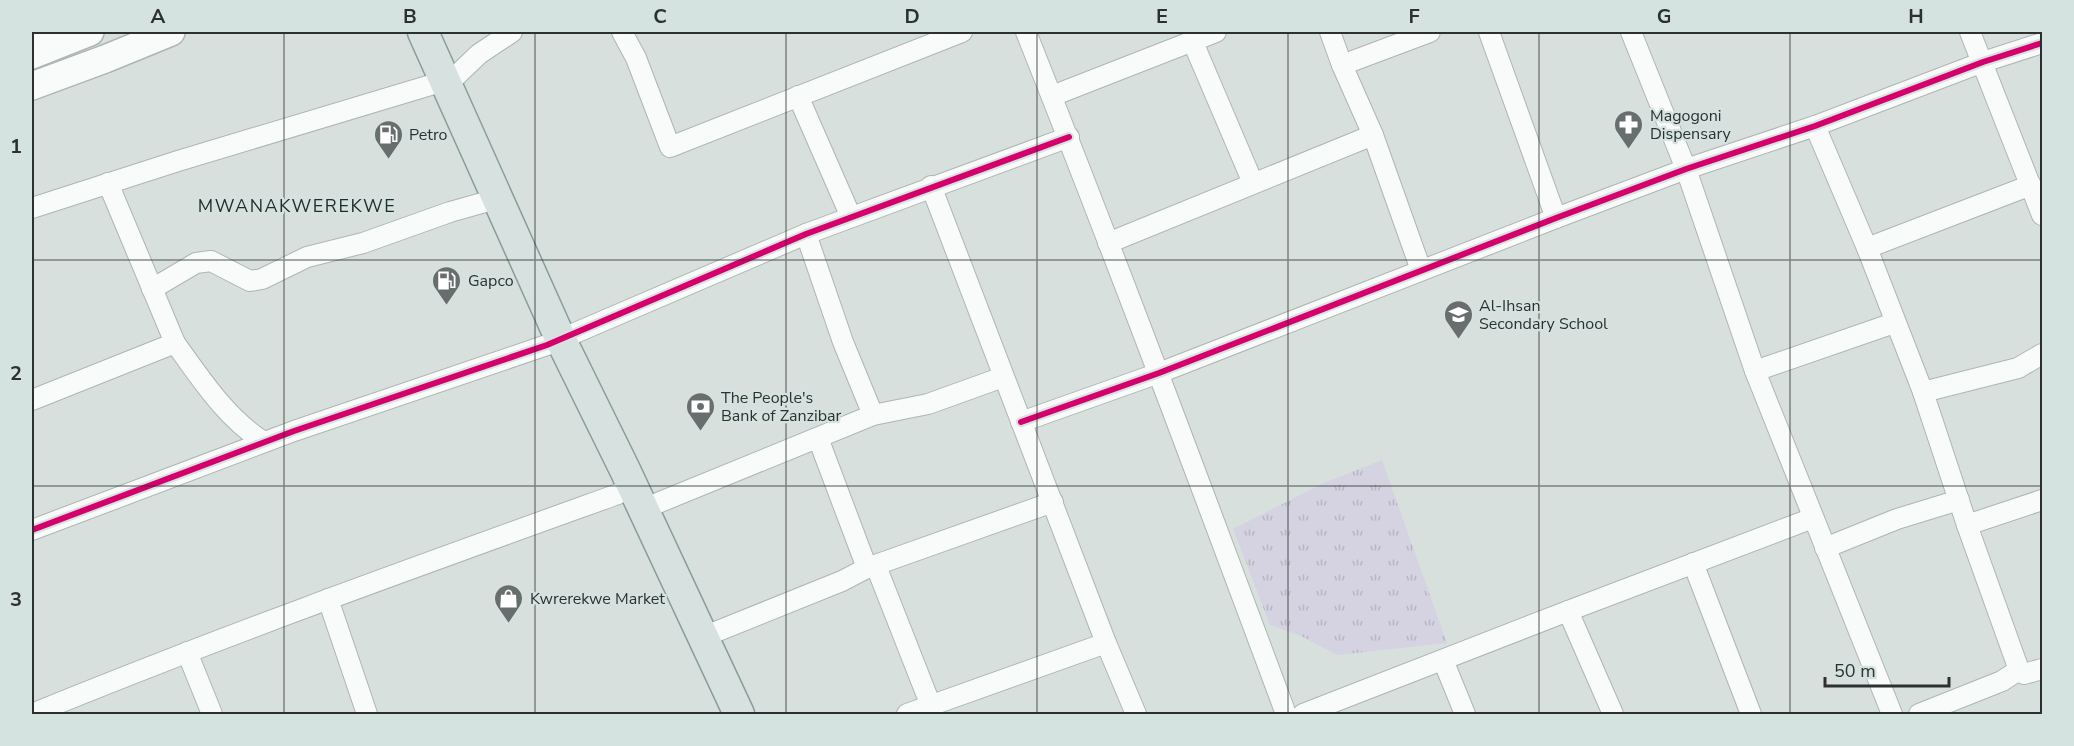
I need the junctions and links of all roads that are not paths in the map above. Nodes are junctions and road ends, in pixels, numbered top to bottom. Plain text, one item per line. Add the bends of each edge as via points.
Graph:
1 (36, 32) edge
2 (90, 32) edge
3 (171, 32) edge
4 (404, 32) edge
5 (423, 32) edge
6 (512, 32) edge
7 (622, 32) edge
8 (962, 32) edge
9 (1026, 32) edge
10 (1216, 32) edge
11 (1330, 32) edge
12 (1430, 32) edge
13 (1490, 32) edge
14 (1631, 32) edge
15 (1970, 32) edge
16 (32, 33) edge
17 (1192, 40) junction
18 (2043, 43) edge
19 (32, 55) edge
20 (1983, 62) junction
21 (1342, 65) junction
22 (436, 83) junction
23 (32, 86) edge
24 (798, 96) junction
25 (1052, 96) junction
26 (1815, 126) junction
27 (1373, 135) junction
28 (1069, 137) junction
29 (1686, 170) junction
30 (108, 183) junction
31 (1253, 183) junction
32 (2031, 185) junction
33 (931, 186) junction
34 (489, 202) junction
35 (32, 208) edge
36 (2043, 215) edge
37 (851, 217) junction
38 (1556, 218) junction
39 (806, 234) junction
40 (1108, 243) junction
41 (1867, 248) junction
42 (1421, 270) junction
43 (152, 289) junction
44 (1894, 323) junction
45 (553, 341) junction
46 (175, 343) junction
47 (2043, 354) edge
48 (1755, 371) junction
49 (1160, 373) junction
50 (1003, 377) junction
51 (1923, 392) junction
52 (32, 400) edge
53 (873, 416) junction
54 (1021, 422) junction
55 (818, 438) junction
56 (264, 442) junction
57 (2043, 500) edge
58 (1959, 501) junction
59 (630, 502) junction
60 (1053, 502) junction
61 (1813, 518) junction
62 (1967, 525) junction
63 (32, 530) edge
64 (1824, 548) junction
65 (1693, 563) junction
66 (871, 567) junction
67 (328, 599) junction
68 (1568, 611) junction
69 (703, 637) junction
70 (1106, 643) junction
71 (187, 652) junction
72 (1443, 660) junction
73 (2043, 669) edge
74 (2019, 670) junction
75 (931, 706) junction
76 (1954, 708) edge
77 (57, 710) edge
78 (1329, 710) edge
79 (32, 714) edge
80 (212, 714) edge
81 (367, 714) edge
82 (719, 714) edge
83 (739, 714) edge
84 (907, 714) edge
85 (1136, 714) edge
86 (1286, 714) edge
87 (1303, 714) edge
88 (1465, 714) edge
89 (1612, 714) edge
90 (1752, 714) edge
91 (1892, 714) edge
92 (1919, 714) edge

1 - 16 main road
2 - 19 main road
3 - 23 main road
4 - 22 main road via 419,63
5 - 22 main road
6 - 22 street via 479,54 456,76
7 - 24 street via 670,147
8 - 24 street
9 - 25 street
10 - 17 street
11 - 21 street
12 - 21 street
13 - 38 street
14 - 29 street
15 - 20 street
17 - 25 street
17 - 31 street
18 - 20 street
20 - 26 street
20 - 32 street
21 - 27 street
22 - 30 street
22 - 34 main road
24 - 37 street
25 - 28 street
26 - 29 street
26 - 41 street
27 - 31 street
27 - 42 street
28 - 33 street
28 - 40 street
29 - 38 street
29 - 48 street
30 - 35 street
30 - 43 street
31 - 40 street
32 - 36 street
32 - 41 street
33 - 37 street
33 - 50 street
34 - 43 street via 307,257 262,279 250,280 211,261 196,263
34 - 45 main road
37 - 39 street
38 - 42 street
39 - 45 street
39 - 53 street
40 - 49 street
41 - 44 street
42 - 49 street
43 - 46 street
44 - 48 street
44 - 51 street
45 - 56 street
45 - 59 main road
46 - 52 street
46 - 56 street via 210,392 245,430
47 - 51 street via 2018,368
48 - 61 street
49 - 54 street
49 - 86 street
50 - 53 street via 928,404
50 - 54 street
51 - 58 street
53 - 55 street
54 - 60 street
55 - 59 street
55 - 66 street
56 - 63 street
57 - 62 street
58 - 62 street
58 - 64 street via 1897,519
59 - 67 street
59 - 69 main road
59 - 82 main road
60 - 66 street
60 - 70 street
61 - 64 street
61 - 65 street
62 - 74 street
64 - 91 street
65 - 68 street
65 - 90 street
66 - 69 street
66 - 75 street
67 - 71 street
67 - 81 street
68 - 72 street
68 - 89 street
69 - 83 main road
70 - 75 street
70 - 85 street
71 - 77 street
71 - 80 street
72 - 78 street
72 - 88 street
73 - 74 street via 2024,674
74 - 76 street
75 - 84 street
76 - 92 street
77 - 79 street
78 - 87 street

